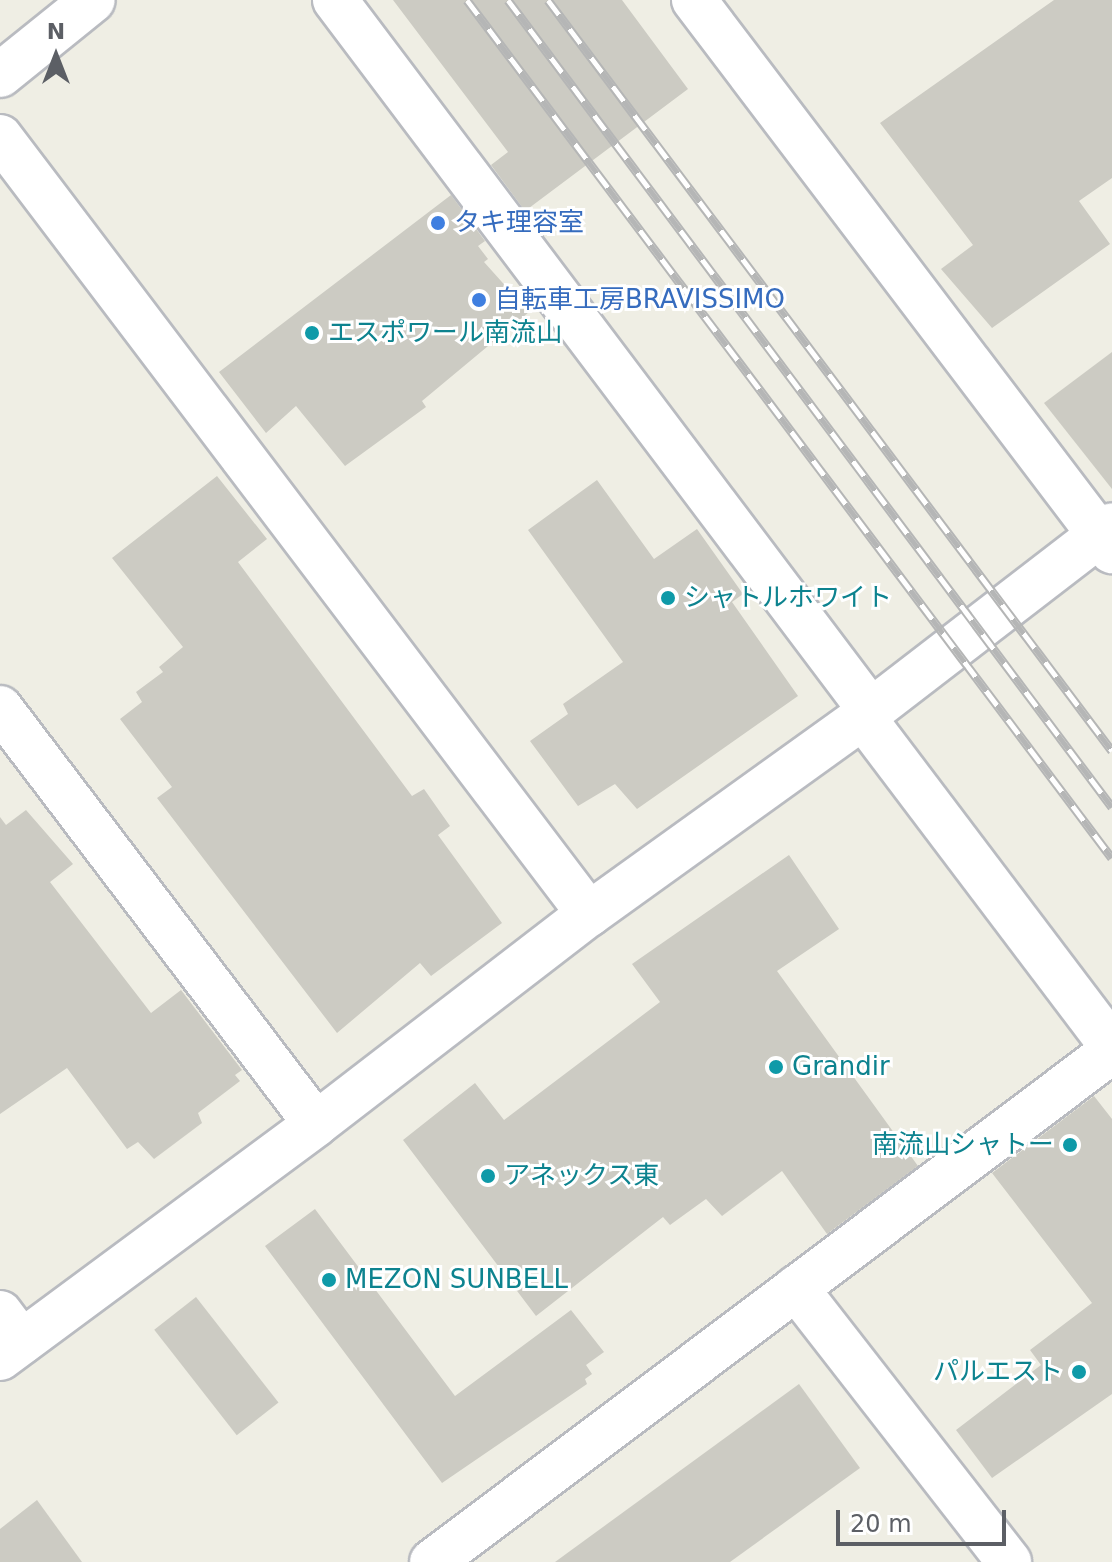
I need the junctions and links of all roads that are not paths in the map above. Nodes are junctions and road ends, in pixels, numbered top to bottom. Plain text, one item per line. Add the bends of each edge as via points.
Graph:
1 (93, 0) edge
2 (335, 0) edge
3 (694, 0) edge
4 (0, 75) edge
5 (0, 137) edge
6 (1108, 537) edge
7 (0, 708) edge
8 (867, 714) junction
9 (589, 914) junction
10 (1112, 1048) edge
11 (316, 1124) junction
12 (796, 1288) junction
13 (7, 1338) edge
14 (432, 1562) edge
15 (1009, 1562) edge

1 - 4 street
2 - 8 street
3 - 6 street
5 - 9 street
6 - 8 street
7 - 11 street
8 - 9 street
8 - 10 street
9 - 11 street
10 - 12 street
11 - 13 street
12 - 14 street
12 - 15 street

